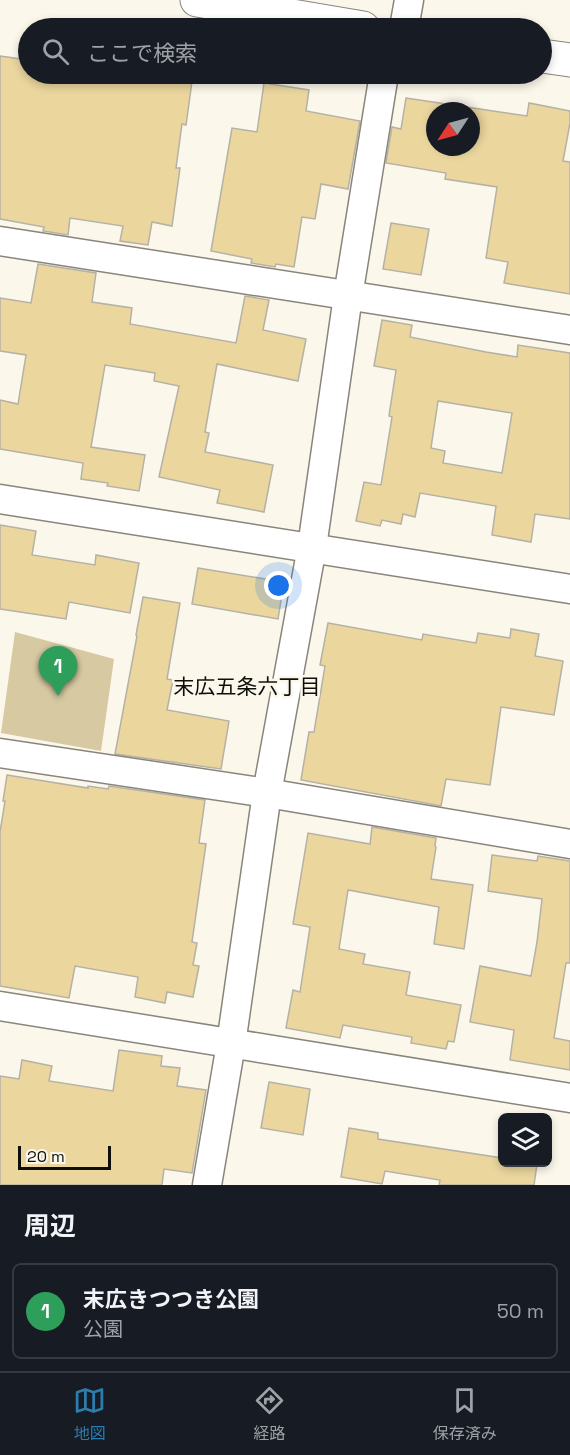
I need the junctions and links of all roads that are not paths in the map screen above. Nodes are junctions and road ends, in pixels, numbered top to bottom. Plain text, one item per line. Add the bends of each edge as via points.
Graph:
1 (197, 0) edge
2 (409, 0) edge
3 (304, 18) edge
4 (406, 18) edge
5 (552, 57) edge
6 (570, 60) edge
7 (382, 84) edge
8 (0, 241) edge
9 (348, 296) junction
10 (570, 330) edge
11 (0, 499) edge
12 (312, 547) junction
13 (570, 589) edge
14 (0, 753) edge
15 (267, 794) junction
16 (570, 844) edge
17 (0, 1006) edge
18 (231, 1044) junction
19 (570, 1098) edge
20 (207, 1185) edge

1 - 3 street
2 - 4 street
5 - 6 street
7 - 9 street
8 - 9 street
9 - 10 street
9 - 12 street
11 - 12 street
12 - 13 street
12 - 15 street
14 - 15 street
15 - 16 street
15 - 18 street
17 - 18 street
18 - 19 street
18 - 20 street

